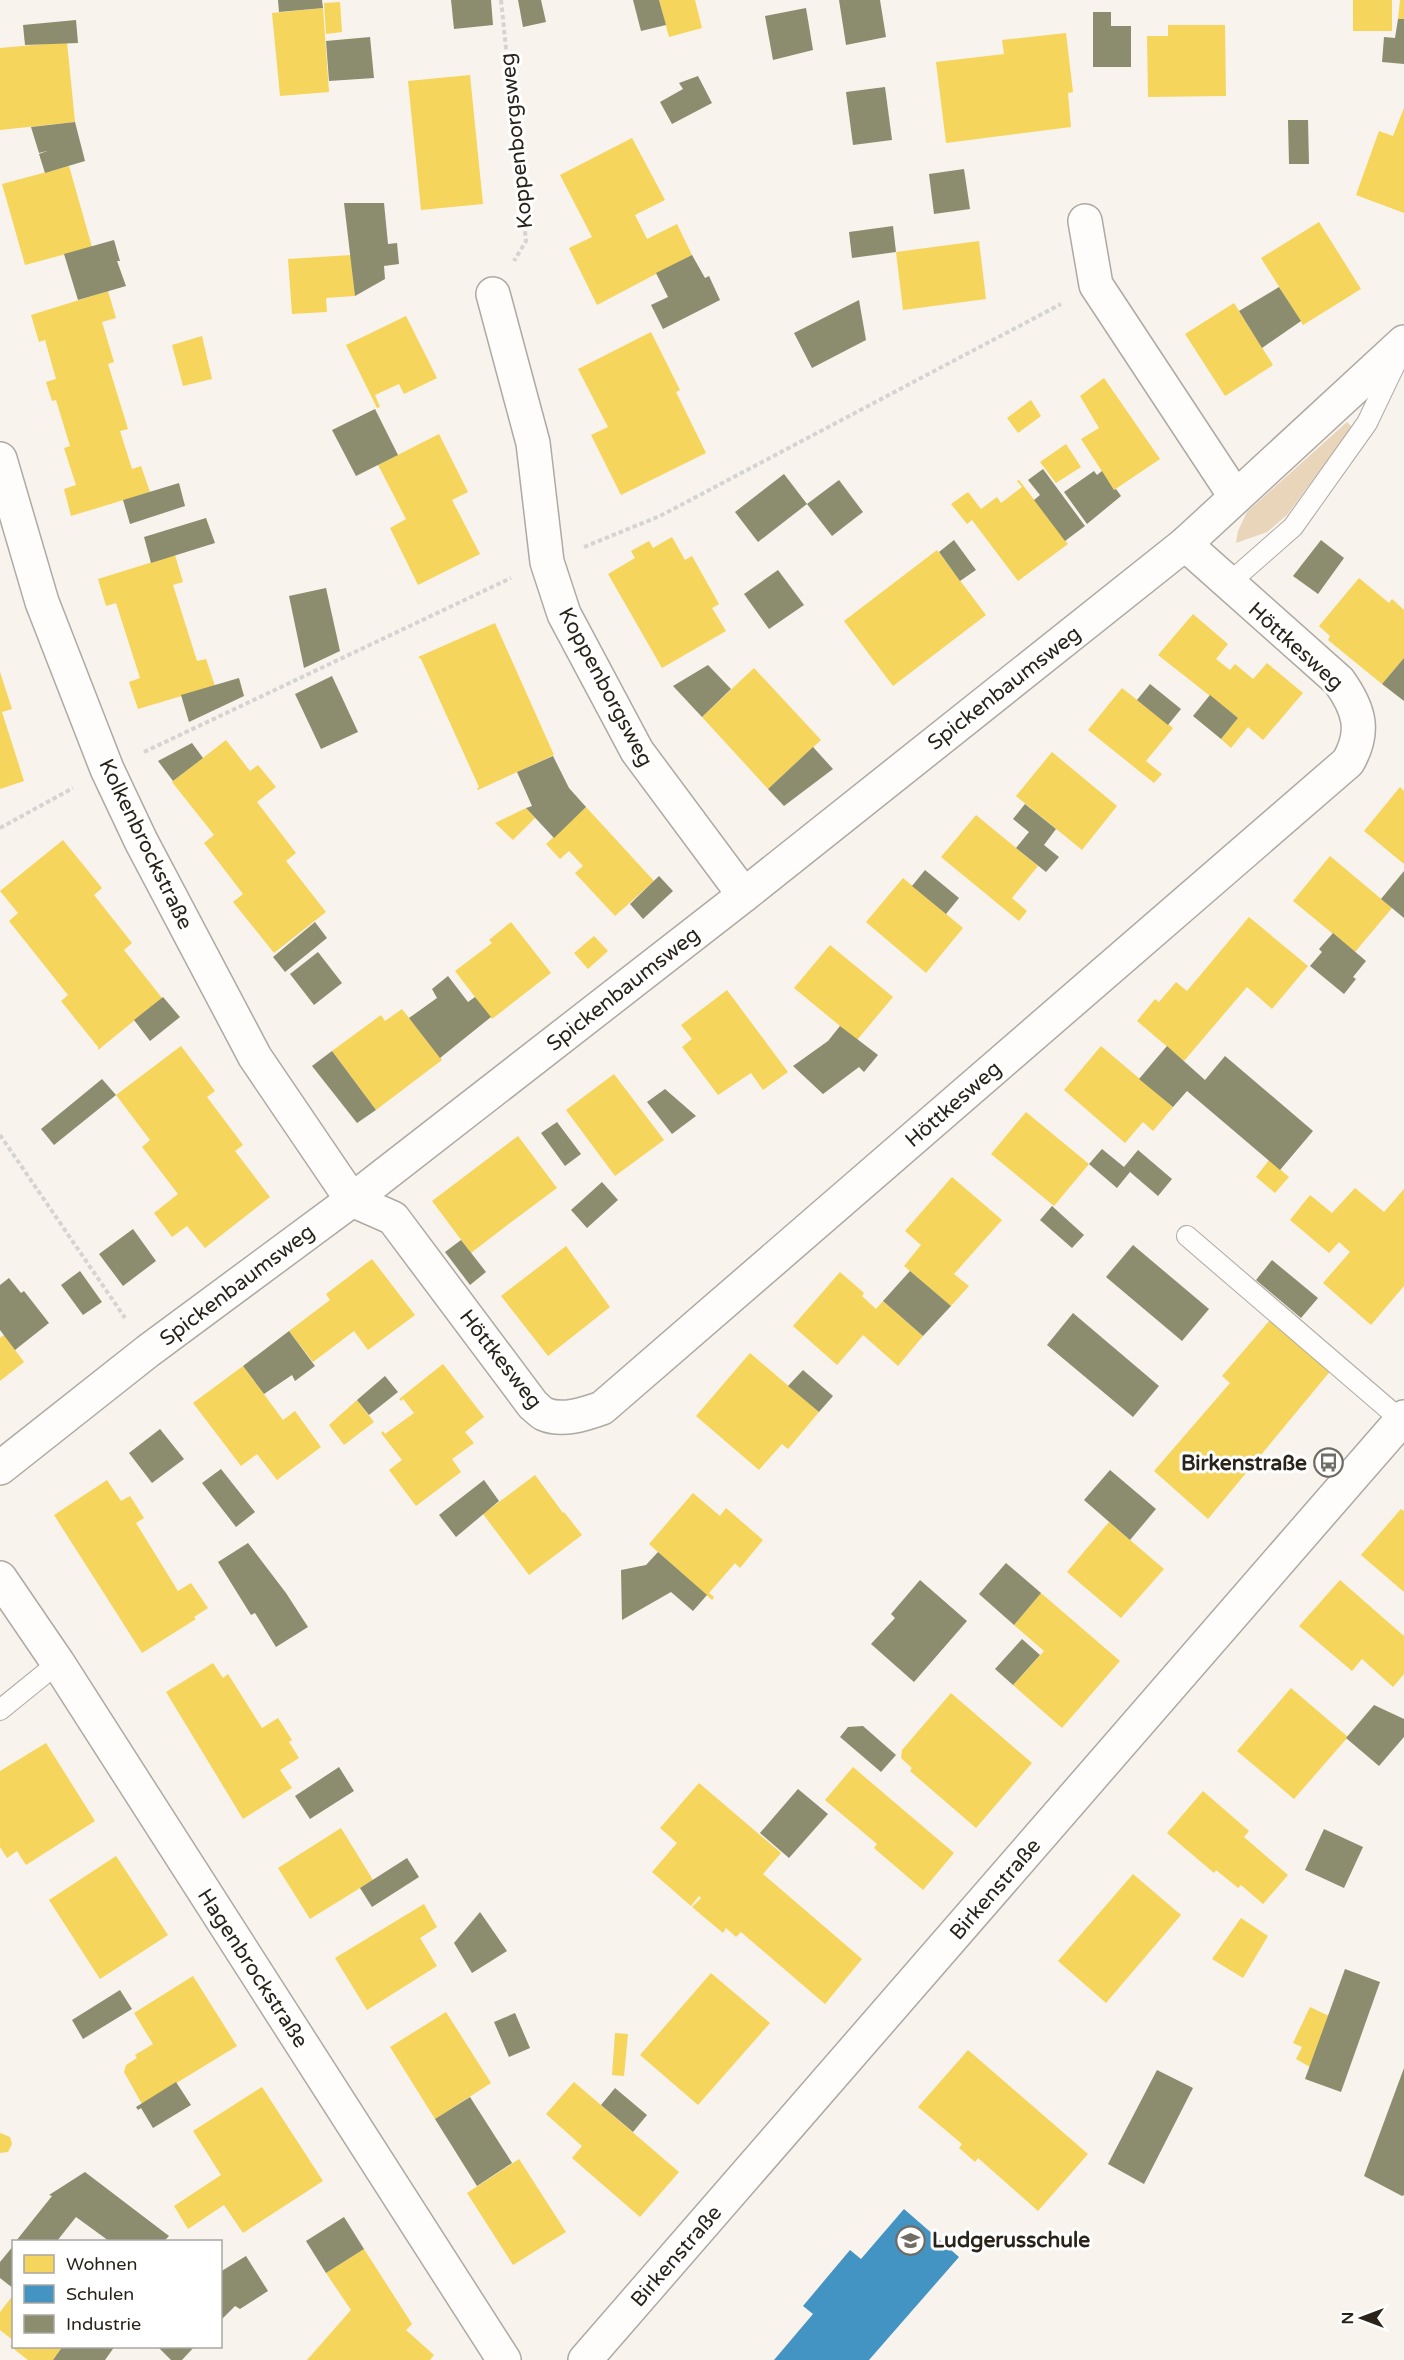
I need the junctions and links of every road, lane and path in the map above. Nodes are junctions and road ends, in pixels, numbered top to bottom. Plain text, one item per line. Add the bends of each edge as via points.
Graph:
1 (501, 0) edge
2 (1085, 221) dead end
3 (493, 294) joint
4 (1404, 344) edge
5 (0, 459) edge
6 (1234, 496) junction
7 (1185, 544) junction
8 (1228, 584) junction
9 (744, 895) junction
10 (0, 1135) edge
11 (352, 1200) junction
12 (1187, 1236) dead end
13 (148, 1351) junction
14 (1403, 1419) edge
15 (0, 1468) edge
16 (0, 1578) edge
17 (58, 1663) junction
18 (0, 1710) edge
19 (504, 2360) edge
20 (585, 2360) edge

1 - 3 path, Koppenborgsweg via 526,241
2 - 6 street via 1096,285
3 - 9 street, Koppenborgsweg via 533,443 547,562 564,614 637,751
4 - 6 street, Spickenbaumsweg
4 - 8 lane via 1367,423 1293,527
5 - 11 street, Kolkenbrockstraße via 42,602 107,769 136,831 255,1057
6 - 7 street, Spickenbaumsweg
7 - 8 street, Höttkesweg
7 - 9 street, Spickenbaumsweg
8 - 11 street, Höttkesweg via 1339,681 1352,700 1358,735 1348,762 602,1408 558,1416 544,1414 533,1405 393,1218
9 - 11 street, Spickenbaumsweg
10 - 13 path
11 - 13 street, Spickenbaumsweg
12 - 14 lane
13 - 15 street, Spickenbaumsweg
14 - 20 street, Birkenstraße
16 - 17 street, Hagenbrockstraße
17 - 18 lane
17 - 19 street, Hagenbrockstraße

